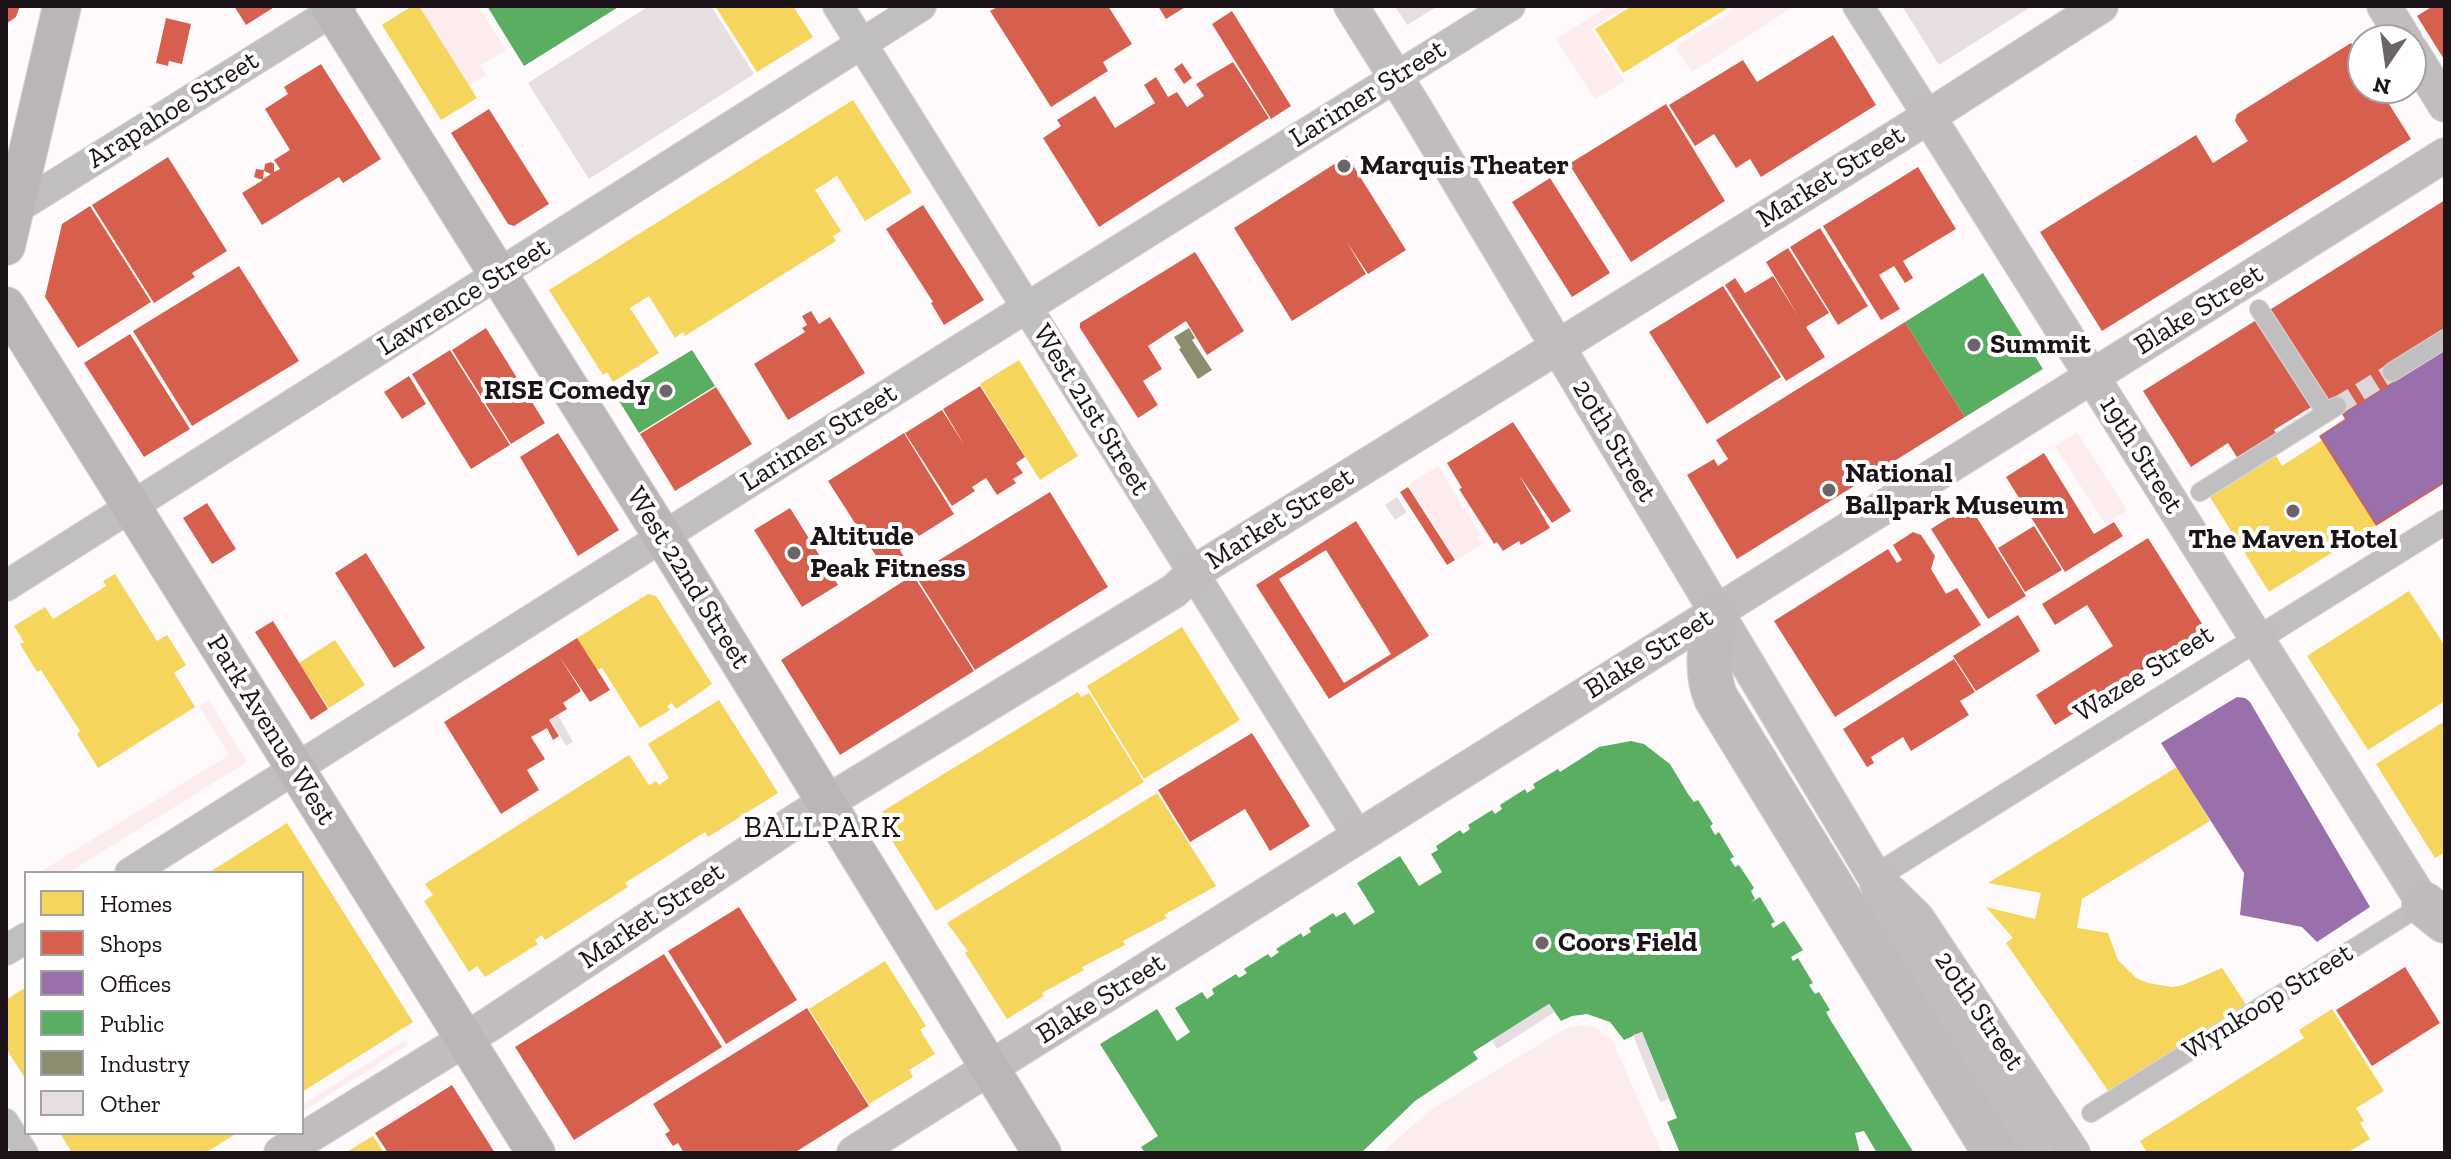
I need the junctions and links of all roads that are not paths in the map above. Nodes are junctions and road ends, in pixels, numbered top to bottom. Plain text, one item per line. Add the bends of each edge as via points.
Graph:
1 (62, 6) edge
2 (838, 6) edge
3 (921, 6) edge
4 (1351, 6) edge
5 (1510, 6) edge
6 (1858, 6) edge
7 (2101, 6) edge
8 (2384, 6) edge
9 (334, 8) edge
10 (2395, 24) edge
11 (862, 44) junction
12 (2427, 76) edge
13 (1396, 77) junction
14 (2445, 105) edge
15 (1928, 116) junction
16 (2445, 155) edge
17 (10, 212) edge
18 (6, 246) edge
19 (498, 275) junction
20 (6, 306) edge
21 (1027, 308) junction
22 (2259, 309) dead end
23 (2445, 339) edge
24 (1558, 347) junction
25 (2392, 372) tunnel mouth
26 (2092, 376) junction
27 (2200, 492) dead end
28 (132, 507) junction
29 (2445, 522) edge
30 (663, 537) junction
31 (1193, 573) junction
32 (6, 586) edge
33 (1716, 612) junction
34 (2257, 640) junction
35 (296, 769) junction
36 (826, 802) junction
37 (1351, 825) junction
38 (133, 871) edge
39 (1875, 877) junction
40 (2438, 905) edge
41 (24, 939) edge
42 (6, 950) edge
43 (465, 1039) junction
44 (990, 1068) junction
45 (2091, 1113) dead end
46 (6, 1121) edge
47 (26, 1153) edge
48 (281, 1153) edge
49 (536, 1153) edge
50 (854, 1153) edge
51 (1042, 1153) edge
52 (1995, 1153) edge
53 (2033, 1153) edge
54 (2073, 1153) edge

1 - 17 main road
2 - 11 street, West 21st Street
3 - 11 street, Lawrence Street
4 - 13 main road, 20th Street
5 - 13 street, Larimer Street
6 - 15 street, 19th Street
7 - 15 main road, Market Street
8 - 10 main road
9 - 17 street, Arapahoe Street
9 - 19 main road, West 22nd Street
11 - 19 street, Lawrence Street
11 - 21 street, West 21st Street
12 - 14 main road
13 - 21 street, Larimer Street
13 - 24 main road, 20th Street
15 - 24 main road, Market Street
15 - 26 main road, 19th Street
16 - 26 main road, Blake Street
17 - 18 main road
19 - 28 street, Lawrence Street
19 - 30 main road, West 22nd Street
20 - 28 main road, Park Avenue West
21 - 30 street, Larimer Street
21 - 31 street, West 21st Street
22 - 27 street via 2332,409
23 - 25 street
24 - 31 main road, Market Street
24 - 33 main road, 20th Street
26 - 33 main road, Blake Street
26 - 34 main road, 19th Street
28 - 32 street, Lawrence Street
28 - 35 main road, Park Avenue West
29 - 34 street, Wazee Street
30 - 35 street, Larimer Street
30 - 36 main road, West 22nd Street
31 - 36 main road, Market Street via 1174,591
31 - 37 street, West 21st Street
33 - 37 main road, Blake Street
33 - 39 main road, 20th Street
33 - 52 highway via 1709,658 1716,698
34 - 39 street, Wazee Street
34 - 40 main road, 19th Street
35 - 38 street, Larimer Street
35 - 43 main road, Park Avenue West
36 - 43 main road, Market Street
36 - 44 main road, West 22nd Street
37 - 44 main road, Blake Street
39 - 53 main road, 20th Street via 1892,933
39 - 54 main road, 20th Street via 1917,918
40 - 45 street, Wynkoop Street
41 - 42 street
43 - 48 main road, Market Street
43 - 49 main road, Park Avenue West
44 - 50 main road, Blake Street
44 - 51 main road, West 22nd Street
46 - 47 street

